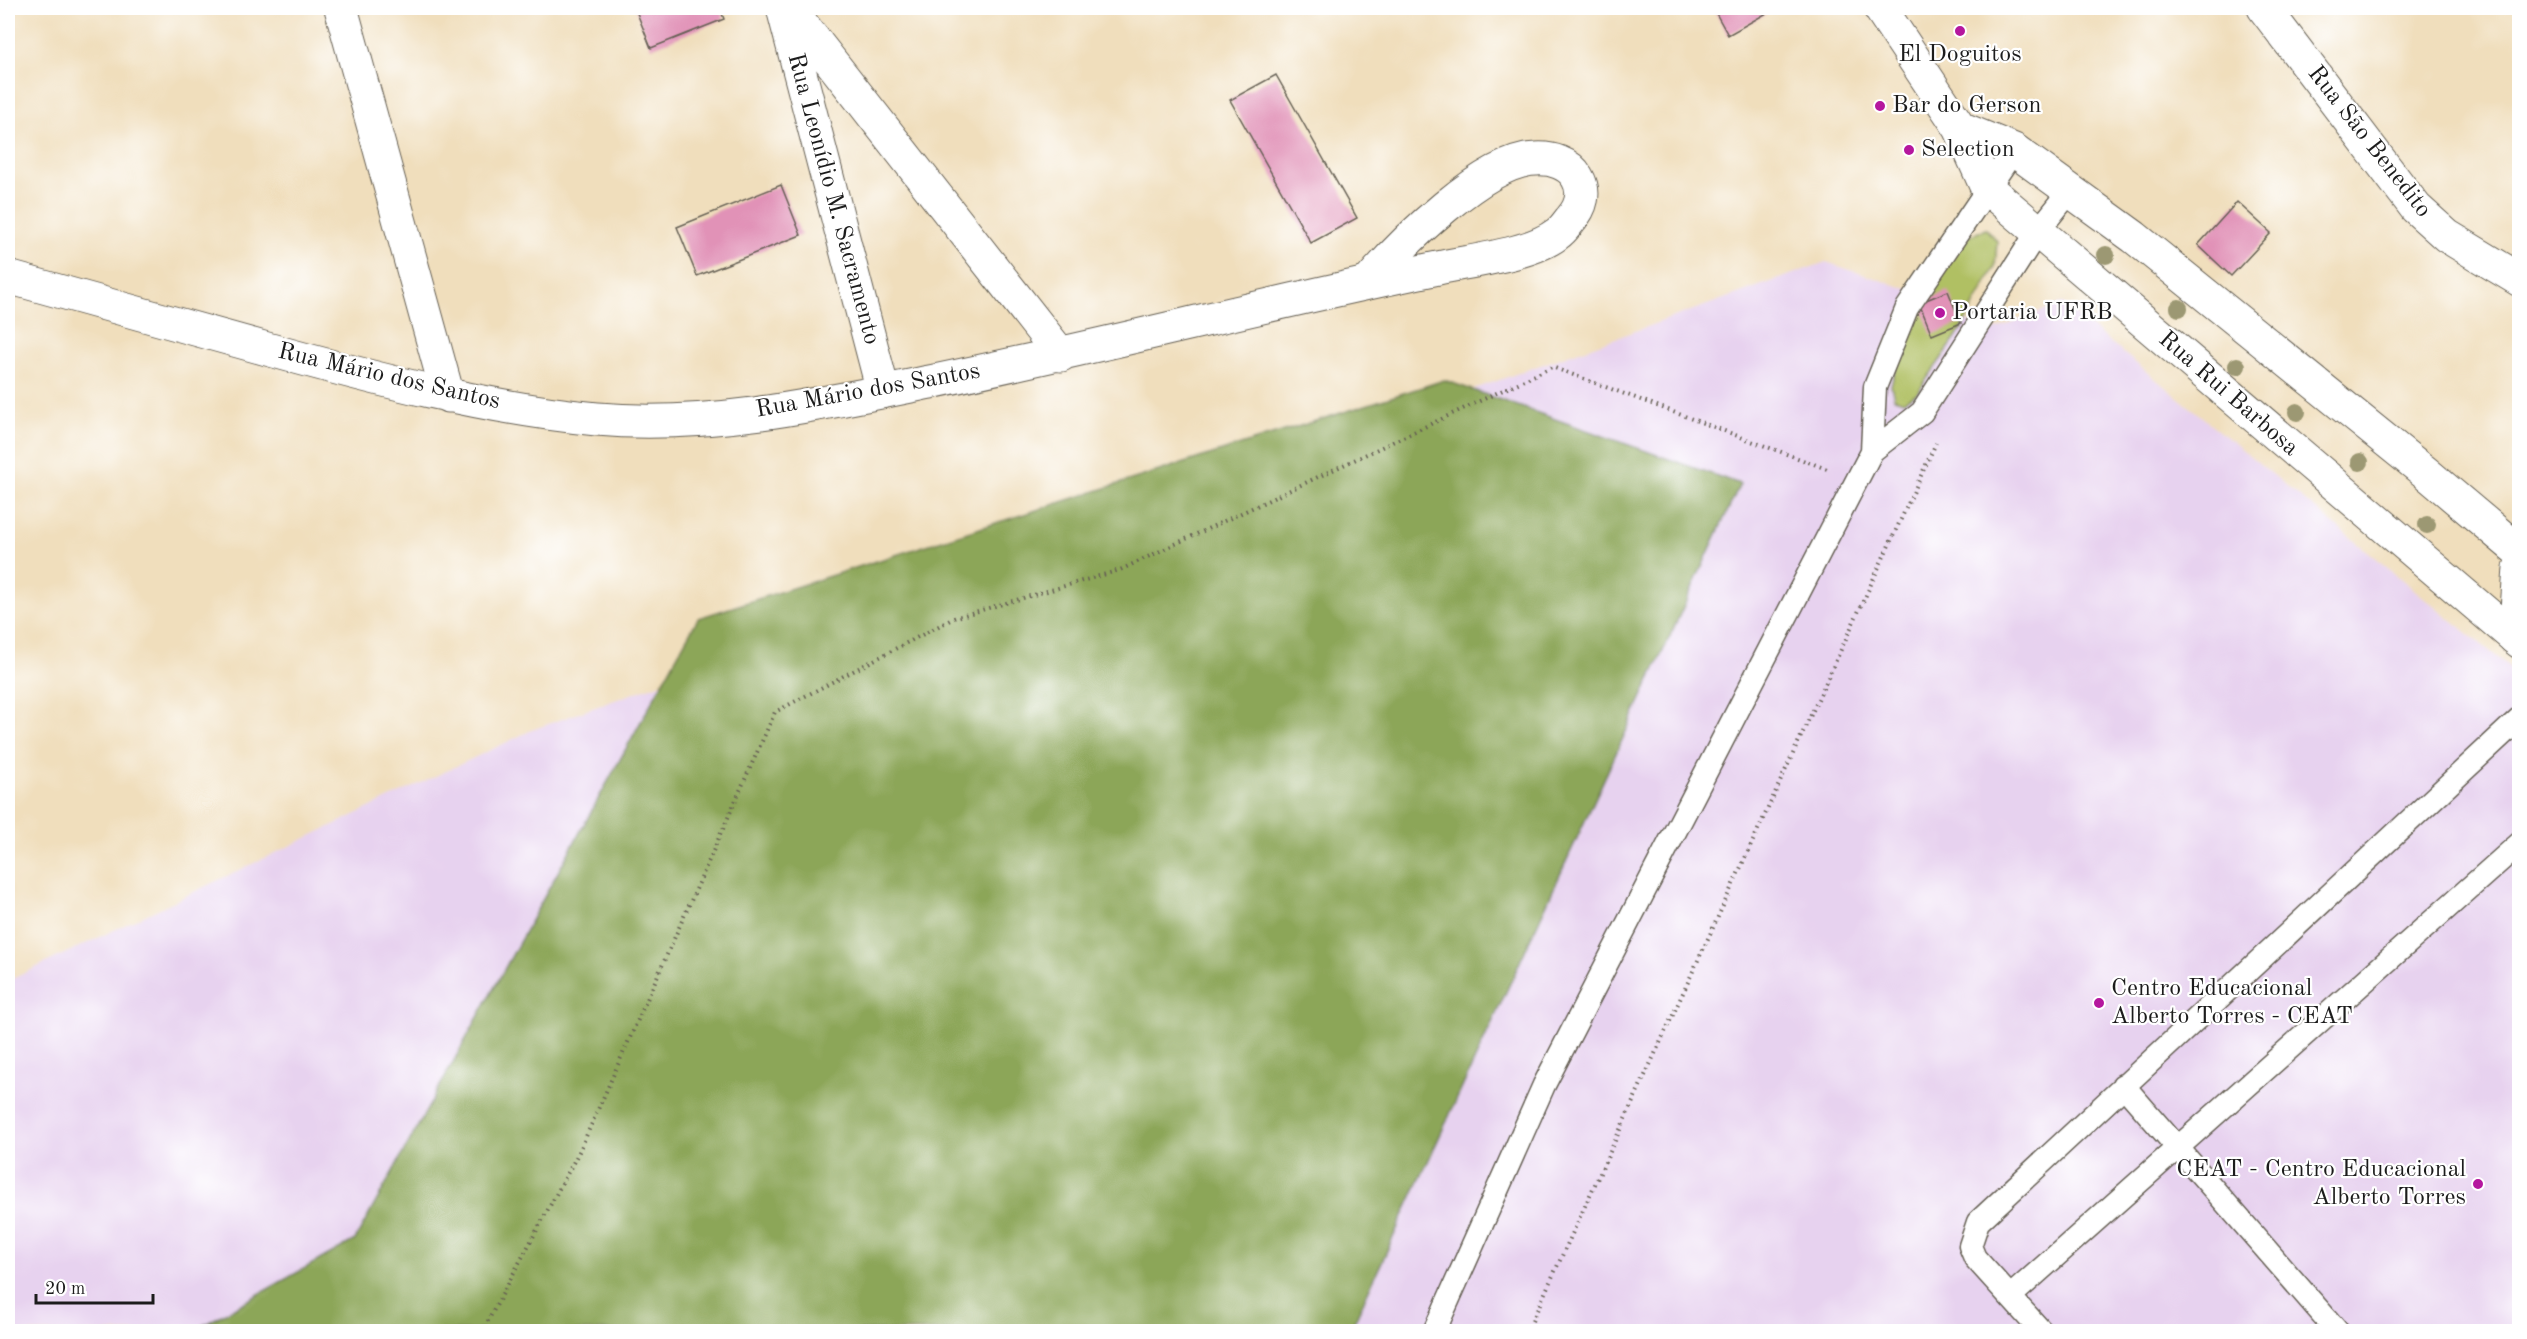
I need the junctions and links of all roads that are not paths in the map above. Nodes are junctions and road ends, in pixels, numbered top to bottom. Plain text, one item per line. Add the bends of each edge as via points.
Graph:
1 (341, 8) edge
2 (783, 8) edge
3 (789, 8) edge
4 (1880, 8) edge
5 (2264, 8) edge
6 (1960, 128) junction
7 (2014, 150) junction
8 (1987, 188) junction
9 (2071, 190) junction
10 (2038, 231) junction
11 (8, 277) edge
12 (2520, 280) edge
13 (1369, 282) junction
14 (1061, 355) junction
15 (883, 391) junction
16 (448, 396) junction
17 (1872, 451) junction
18 (2520, 552) edge
19 (2520, 568) edge
20 (2517, 640) edge
21 (2520, 717) edge
22 (2520, 843) edge
23 (2123, 1085) junction
24 (2176, 1148) junction
25 (2012, 1295) junction
26 (1434, 1332) edge
27 (2042, 1332) edge
28 (2338, 1332) edge

1 - 16 street
2 - 15 street, Rua Leonídio M. Sacramento
3 - 14 street
4 - 6 street, Rua Rui Barbosa
5 - 12 street, Rua São Benedito via 2416,208 2447,236
6 - 7 street
6 - 8 street, Rua Rui Barbosa
7 - 8 lane
7 - 9 street
8 - 10 street, Rua Rui Barbosa
8 - 17 lane via 1907,308 1875,387
9 - 10 lane
9 - 18 street
10 - 17 lane via 1922,412
10 - 20 street, Rua Rui Barbosa
11 - 16 street, Rua Mário dos Santos
13 - 13 street, Rua Mário dos Santos via 1517,252 1556,236 1579,211 1583,189 1573,170 1549,158 1526,159 1499,170 1414,234
13 - 14 street, Rua Mário dos Santos
14 - 15 street, Rua Mário dos Santos
15 - 16 street, Rua Mário dos Santos via 763,412 682,420 598,419
17 - 26 lane via 1544,1085
19 - 20 street
21 - 23 lane
22 - 24 lane
23 - 24 lane
23 - 25 lane via 1978,1222 1970,1246 1975,1258
24 - 25 lane
24 - 28 lane
25 - 27 lane

